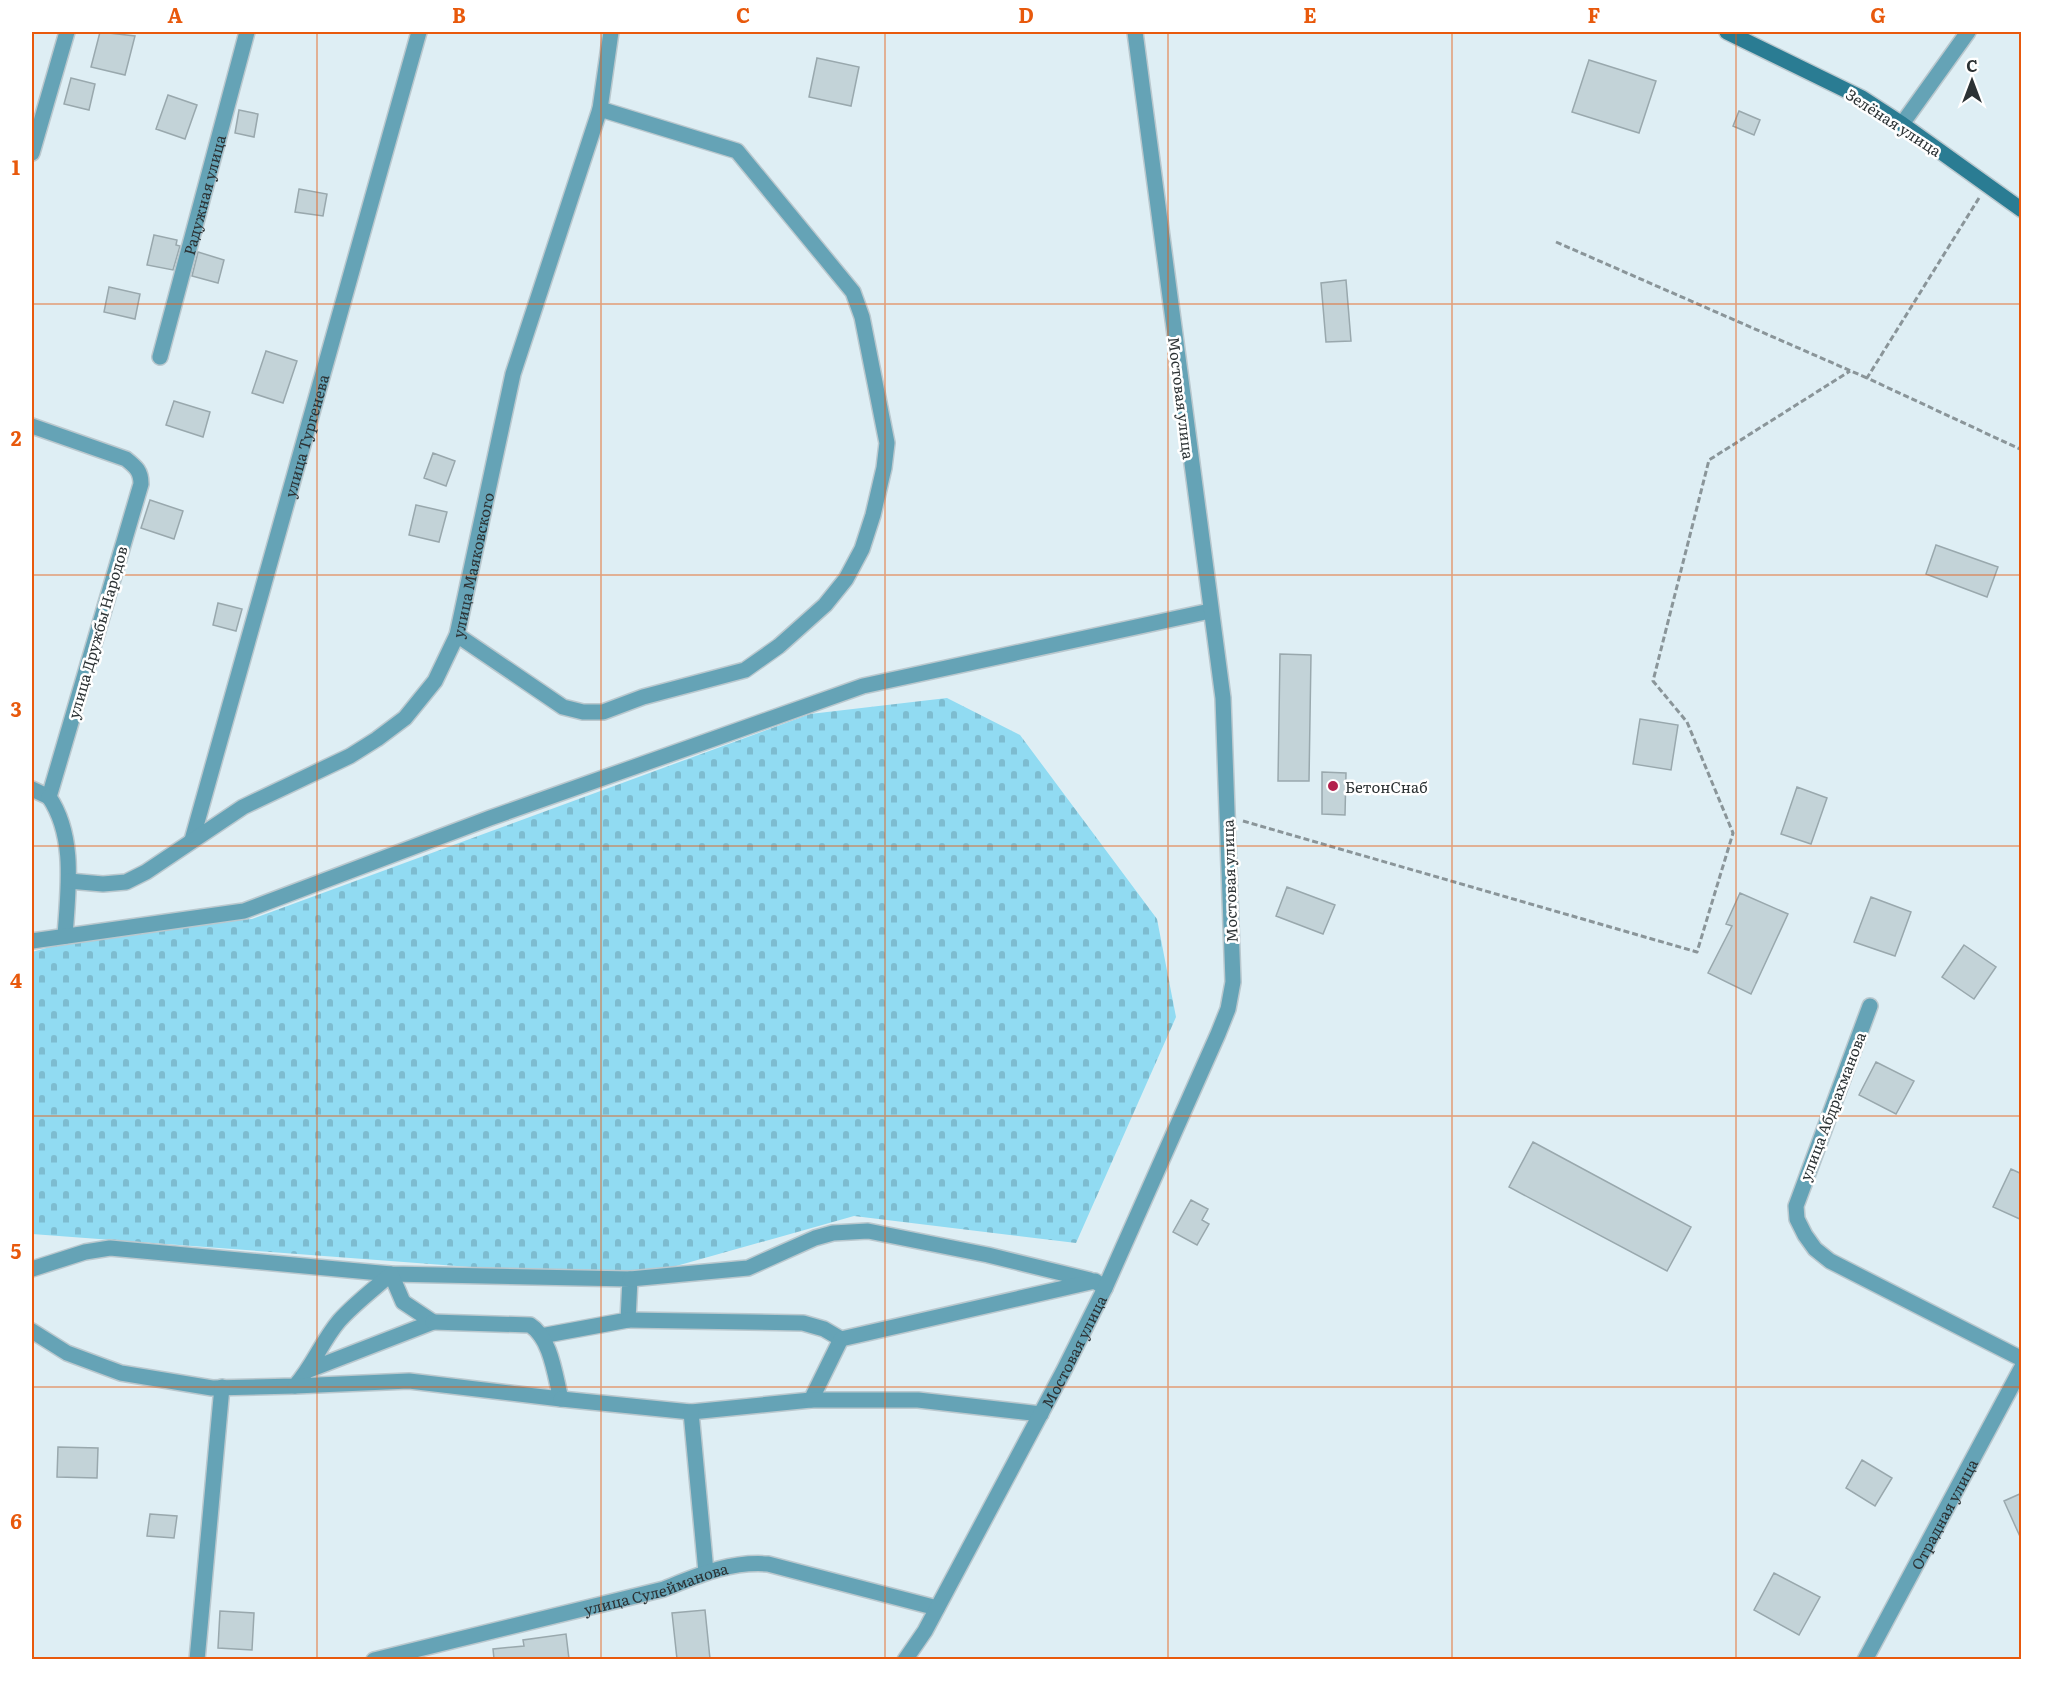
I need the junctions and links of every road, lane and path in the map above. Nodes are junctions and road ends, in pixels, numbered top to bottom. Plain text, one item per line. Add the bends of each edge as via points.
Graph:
1 (67, 32) edge
2 (247, 32) edge
3 (419, 32) edge
4 (611, 32) edge
5 (1135, 32) edge
6 (1727, 32) edge
7 (1968, 32) edge
8 (600, 109) junction
9 (1902, 124) junction
10 (32, 153) edge
11 (1987, 185) junction
12 (2022, 210) edge
13 (1556, 242) dead end
14 (160, 357) dead end
15 (1851, 371) junction
16 (1867, 378) junction
17 (32, 426) edge
18 (2022, 450) edge
19 (1210, 611) junction
20 (457, 635) junction
21 (32, 789) edge
22 (49, 797) junction
23 (1227, 817) junction
24 (192, 840) junction
25 (69, 881) junction
26 (66, 936) junction
27 (32, 941) edge
28 (1870, 1006) dead end
29 (32, 1269) edge
30 (391, 1274) junction
31 (630, 1279) junction
32 (1100, 1284) junction
33 (628, 1320) junction
34 (433, 1322) junction
35 (32, 1331) edge
36 (541, 1336) junction
37 (841, 1339) junction
38 (2022, 1359) edge
39 (2022, 1367) edge
40 (309, 1370) junction
41 (295, 1386) junction
42 (222, 1387) junction
43 (561, 1399) junction
44 (811, 1401) junction
45 (691, 1412) junction
46 (1041, 1414) junction
47 (706, 1572) junction
48 (937, 1608) junction
49 (197, 1659) edge
50 (375, 1659) edge
51 (905, 1659) edge
52 (1865, 1659) edge

1 - 10 street
2 - 14 street, Радужная улица
3 - 24 street, улица Тургенева
4 - 8 street, улица Маяковского
5 - 19 street, Мостовая улица
6 - 9 main road, Зелёная улица via 1862,99
7 - 9 street
8 - 20 street, улица Маяковского via 513,374
8 - 20 street via 737,151 853,292 862,317 887,443 873,516 855,564 825,605 764,659 732,676 643,697 603,712 583,712 563,707
9 - 11 main road, Зелёная улица
11 - 12 main road, Зелёная улица
11 - 16 path
13 - 15 path
15 - 16 path
15 - 23 path via 1709,460 1653,681 1687,722 1734,833 1697,952
16 - 18 path
17 - 22 street, улица Дружбы Народов via 113,454 137,468 141,484
19 - 23 street, Мостовая улица via 1223,698
19 - 26 street via 863,686 490,818 244,911
20 - 24 street, улица Маяковского via 435,681 405,718 350,756 243,807
21 - 22 street
22 - 25 street via 62,819
23 - 32 street, Мостовая улица via 1233,982 1228,1009
24 - 25 street, улица Маяковского via 126,882
25 - 26 street
26 - 27 street
28 - 38 street, улица Абдрахманова via 1796,1206 1797,1220 1815,1249 1830,1261
29 - 30 street via 110,1248
30 - 31 street
30 - 34 street via 403,1302
30 - 40 street via 340,1320
31 - 32 street via 748,1268 814,1238 854,1230 988,1255
31 - 33 street
32 - 37 street
32 - 46 street, Мостовая улица
33 - 36 street
33 - 37 street via 803,1323
34 - 36 street via 530,1325
34 - 40 street
35 - 42 street via 67,1353 121,1373
36 - 43 street
37 - 44 street
39 - 52 street, Отрадная улица
40 - 41 street
41 - 42 street
41 - 43 street via 409,1381
42 - 49 street
43 - 45 street
44 - 45 street
44 - 46 street via 918,1401
45 - 47 street
46 - 48 street, Мостовая улица
47 - 48 street, улица Сулейманова via 740,1563 768,1564
47 - 50 street, улица Сулейманова via 664,1589
48 - 51 street, Мостовая улица

